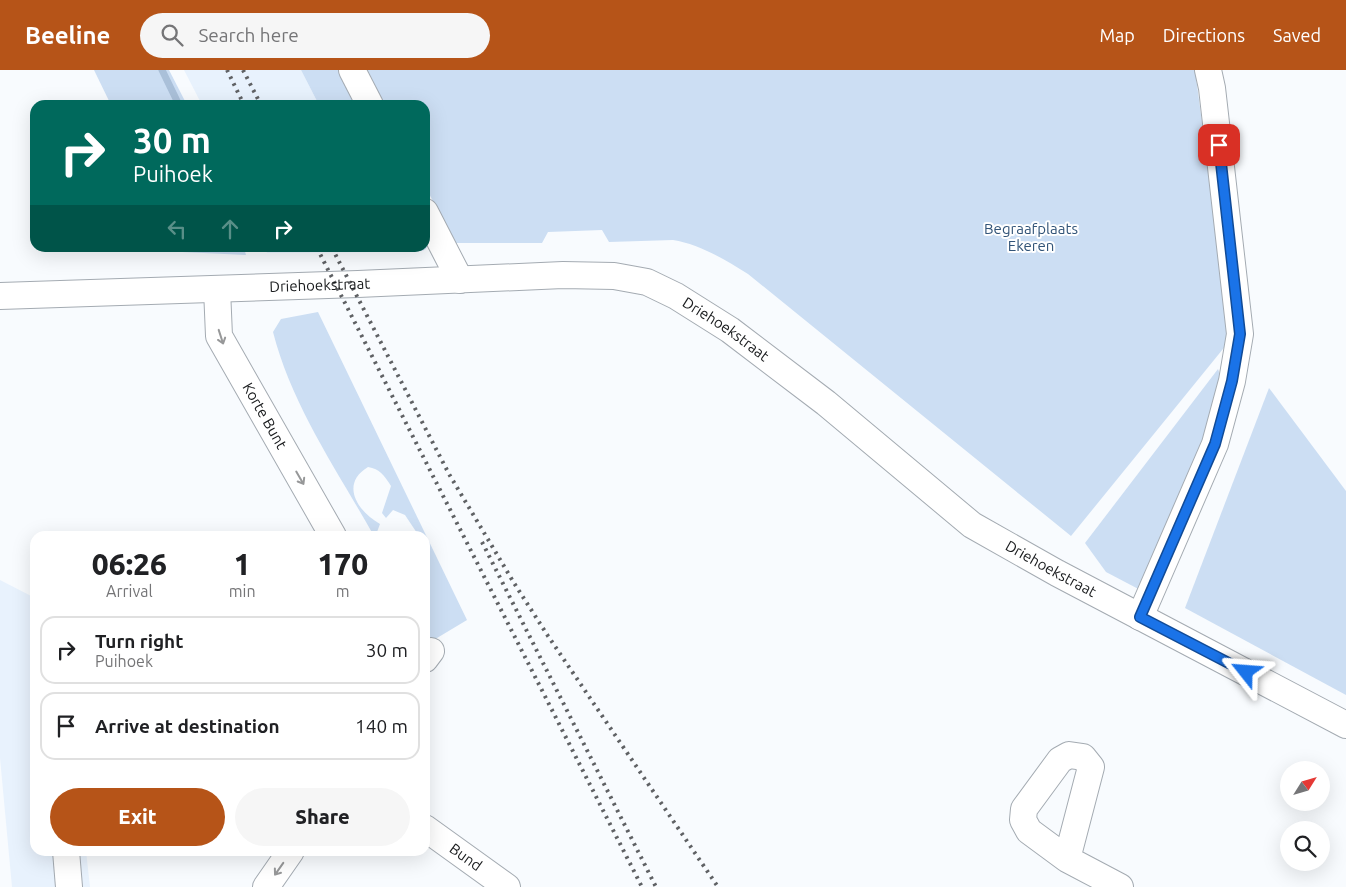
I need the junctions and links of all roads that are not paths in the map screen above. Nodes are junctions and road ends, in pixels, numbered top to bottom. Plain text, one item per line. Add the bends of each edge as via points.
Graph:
1 (352, 70) edge
2 (1208, 70) edge
3 (367, 100) edge
4 (430, 222) edge
5 (460, 280) junction
6 (217, 289) junction
7 (0, 296) edge
8 (330, 531) edge
9 (1140, 617) junction
10 (1346, 725) edge
11 (430, 832) edge
12 (66, 856) edge
13 (288, 856) edge
14 (1067, 859) dead end
15 (69, 887) edge
16 (266, 887) edge
17 (507, 887) edge
18 (1120, 887) edge

1 - 3 street
2 - 9 street via 1240,334 1232,381 1215,444
4 - 5 street
5 - 6 street, Driehoekstraat
5 - 9 street, Driehoekstraat via 614,276 646,282 676,296 730,330 798,382 972,524
6 - 7 street, Driehoekstraat
6 -> 8 street, Korte Bunt via 219,336
9 - 10 street, Driehoekstraat
11 - 17 street, Bund
12 - 15 street
13 -> 16 street
14 - 18 street

